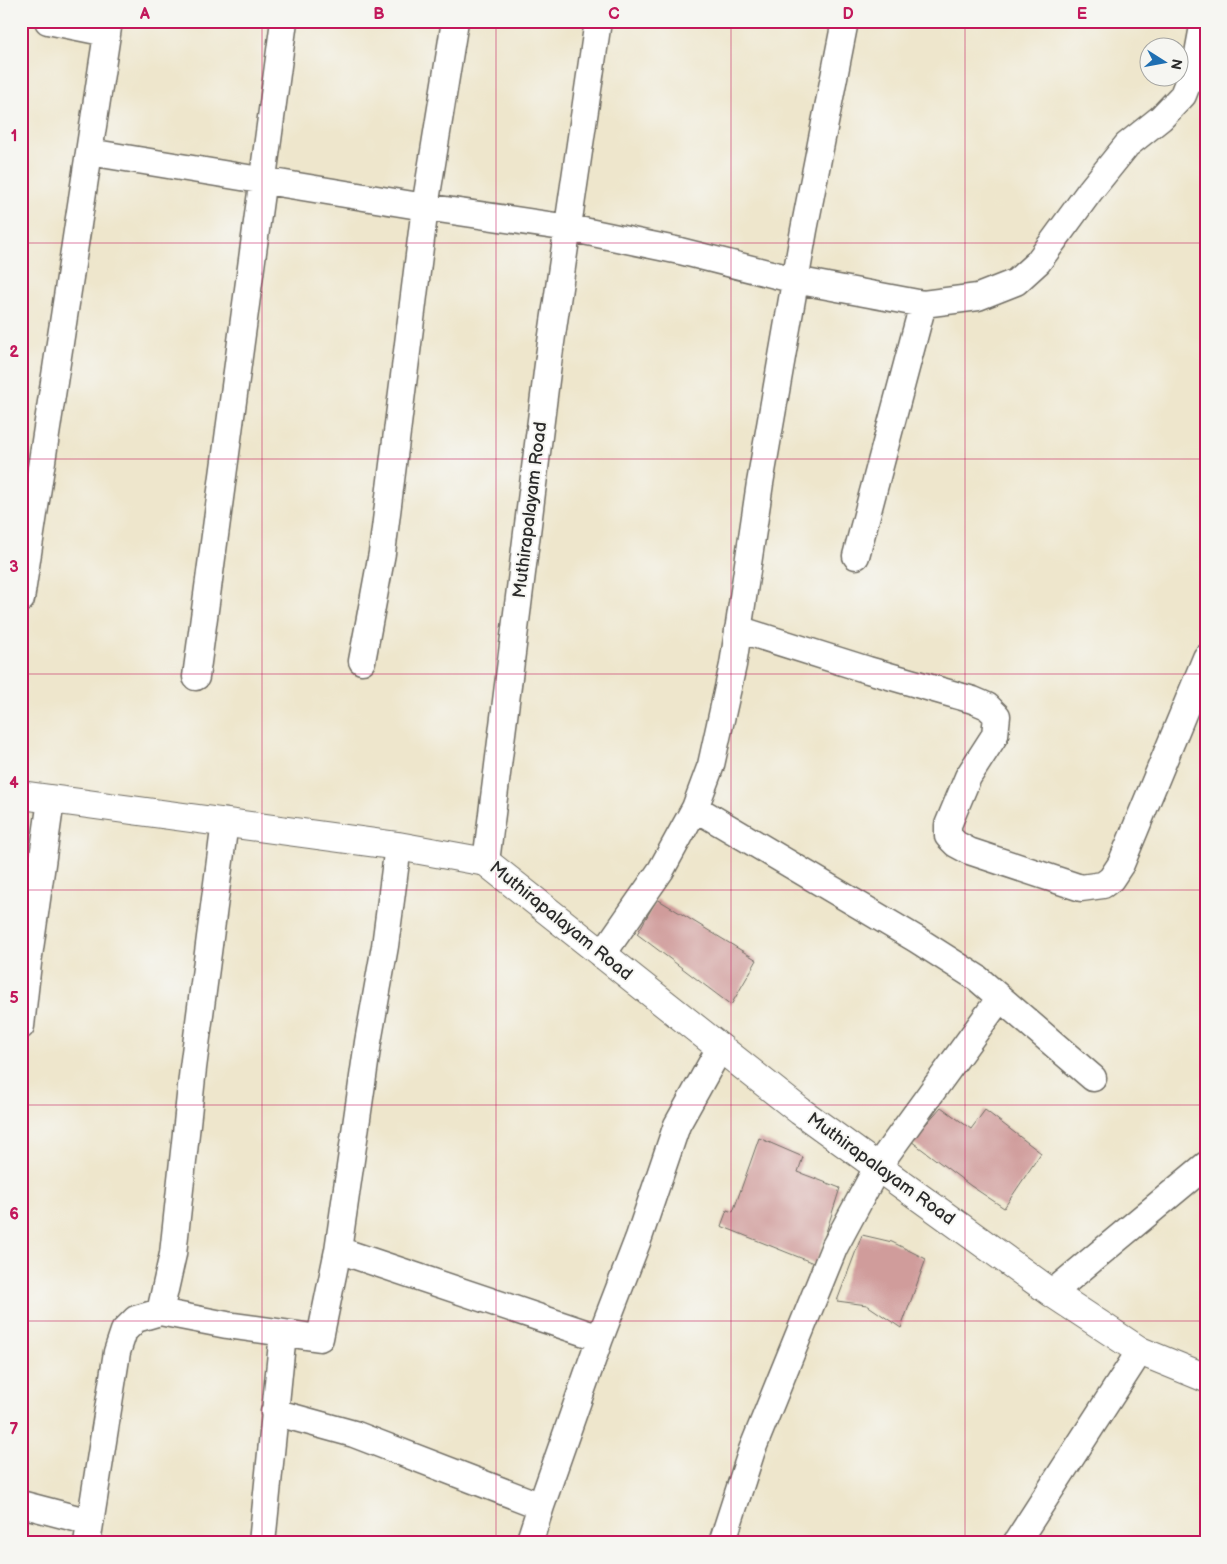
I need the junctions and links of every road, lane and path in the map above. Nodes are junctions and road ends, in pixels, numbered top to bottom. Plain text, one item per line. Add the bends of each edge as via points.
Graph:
1 (48, 21) edge
2 (284, 21) edge
3 (455, 21) edge
4 (598, 21) edge
5 (845, 21) edge
6 (1204, 21) edge
7 (108, 27) edge
8 (89, 152) junction
9 (262, 181) junction
10 (425, 208) junction
11 (569, 228) junction
12 (795, 280) junction
13 (923, 304) junction
14 (856, 556) dead end
15 (21, 599) edge
16 (738, 629) junction
17 (1206, 658) edge
18 (362, 661) dead end
19 (196, 677) dead end
20 (21, 796) edge
21 (51, 800) junction
22 (696, 808) junction
23 (225, 822) junction
24 (398, 846) junction
25 (486, 862) junction
26 (602, 955) junction
27 (1000, 998) junction
28 (21, 1026) edge
29 (720, 1048) junction
30 (1093, 1078) dead end
31 (1206, 1165) edge
32 (878, 1166) junction
33 (338, 1250) junction
34 (1059, 1298) junction
35 (160, 1312) junction
36 (283, 1333) junction
37 (600, 1338) junction
38 (1140, 1351) junction
39 (1206, 1378) edge
40 (274, 1412) junction
41 (21, 1504) edge
42 (541, 1506) junction
43 (88, 1532) edge
44 (262, 1543) edge
45 (529, 1543) edge
46 (722, 1543) edge
47 (1016, 1543) edge

1 - 7 street
2 - 9 street
3 - 10 street
4 - 11 street, Muthirapalayam Road
5 - 12 street
6 - 13 street via 1197,58 1183,95 1161,118 1127,145 1038,262 1016,282 978,297
7 - 8 street
8 - 9 street
8 - 15 street
9 - 10 street
9 - 19 street
10 - 11 street
10 - 18 street via 382,554
11 - 12 street
11 - 25 street, Muthirapalayam Road via 549,356
12 - 13 street
12 - 16 street
13 - 14 street
16 - 17 street via 987,706 997,716 995,735 968,777 948,825 948,836 969,851 1081,888 1103,885 1121,864
16 - 22 street via 711,766
20 - 21 street
21 - 23 street
21 - 28 street
22 - 26 street via 661,870
22 - 27 street via 916,939 977,978
23 - 24 street
23 - 35 street via 193,1068 174,1254
24 - 25 street
24 - 33 street
25 - 26 street, Muthirapalayam Road
26 - 29 street, Muthirapalayam Road
27 - 30 street
27 - 32 street
29 - 32 street, Muthirapalayam Road
29 - 37 street via 677,1125
31 - 34 street
32 - 34 street, Muthirapalayam Road
32 - 46 street via 823,1274 752,1450
33 - 36 street via 320,1338
33 - 37 street
34 - 38 street, Muthirapalayam Road
35 - 36 street
35 - 43 street via 136,1319 124,1331 117,1352
36 - 40 street
37 - 42 street
38 - 39 street, Muthirapalayam Road
38 - 47 street
40 - 42 street via 354,1434
40 - 44 street
41 - 43 street
42 - 45 street

